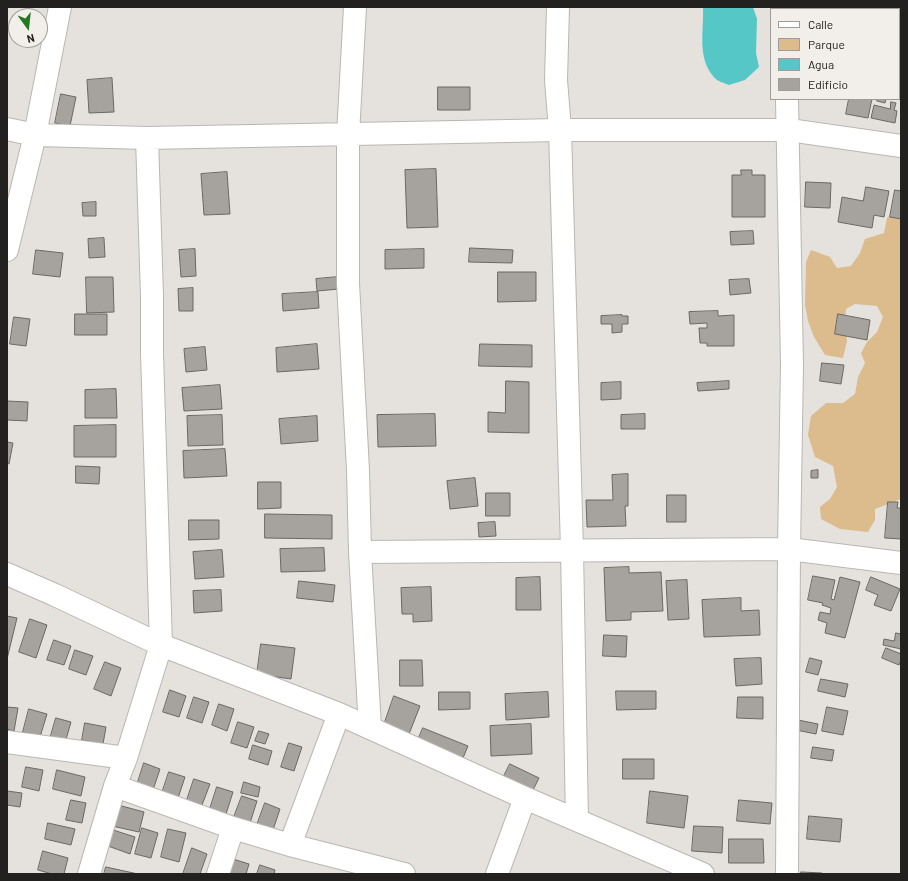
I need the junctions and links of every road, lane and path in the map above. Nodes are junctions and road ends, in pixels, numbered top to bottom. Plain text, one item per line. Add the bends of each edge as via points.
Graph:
1 (60, 7) edge
2 (355, 7) edge
3 (558, 7) edge
4 (787, 100) edge
5 (7, 129) edge
6 (560, 130) junction
7 (789, 130) junction
8 (35, 135) junction
9 (348, 135) junction
10 (147, 138) junction
11 (901, 146) edge
12 (7, 250) edge
13 (789, 549) junction
14 (572, 550) junction
15 (360, 552) junction
16 (901, 563) edge
17 (7, 574) edge
18 (161, 645) junction
19 (339, 714) junction
20 (370, 728) junction
21 (7, 742) edge
22 (126, 758) junction
23 (115, 786) junction
24 (526, 798) junction
25 (577, 820) junction
26 (233, 828) junction
27 (290, 845) junction
28 (89, 874) edge
29 (218, 874) edge
30 (404, 874) edge
31 (497, 874) edge
32 (703, 874) edge
33 (787, 874) edge

1 - 8 street
2 - 9 street
3 - 6 street via 556,80
4 - 7 street
5 - 8 street
6 - 7 street
6 - 9 street
6 - 14 street
7 - 11 street
7 - 13 street via 792,364
8 - 10 street
8 - 12 street
9 - 10 street
9 - 15 street via 348,283
10 - 18 street
13 - 14 street
13 - 16 street
13 - 33 street
14 - 15 street
14 - 25 street
15 - 20 street
17 - 18 street
18 - 19 street
18 - 22 street
19 - 20 street
19 - 27 street
20 - 24 street
21 - 22 street
22 - 23 street
23 - 26 street
23 - 28 street
24 - 25 street
24 - 31 street
25 - 32 street
26 - 27 street
26 - 29 street
27 - 30 street

